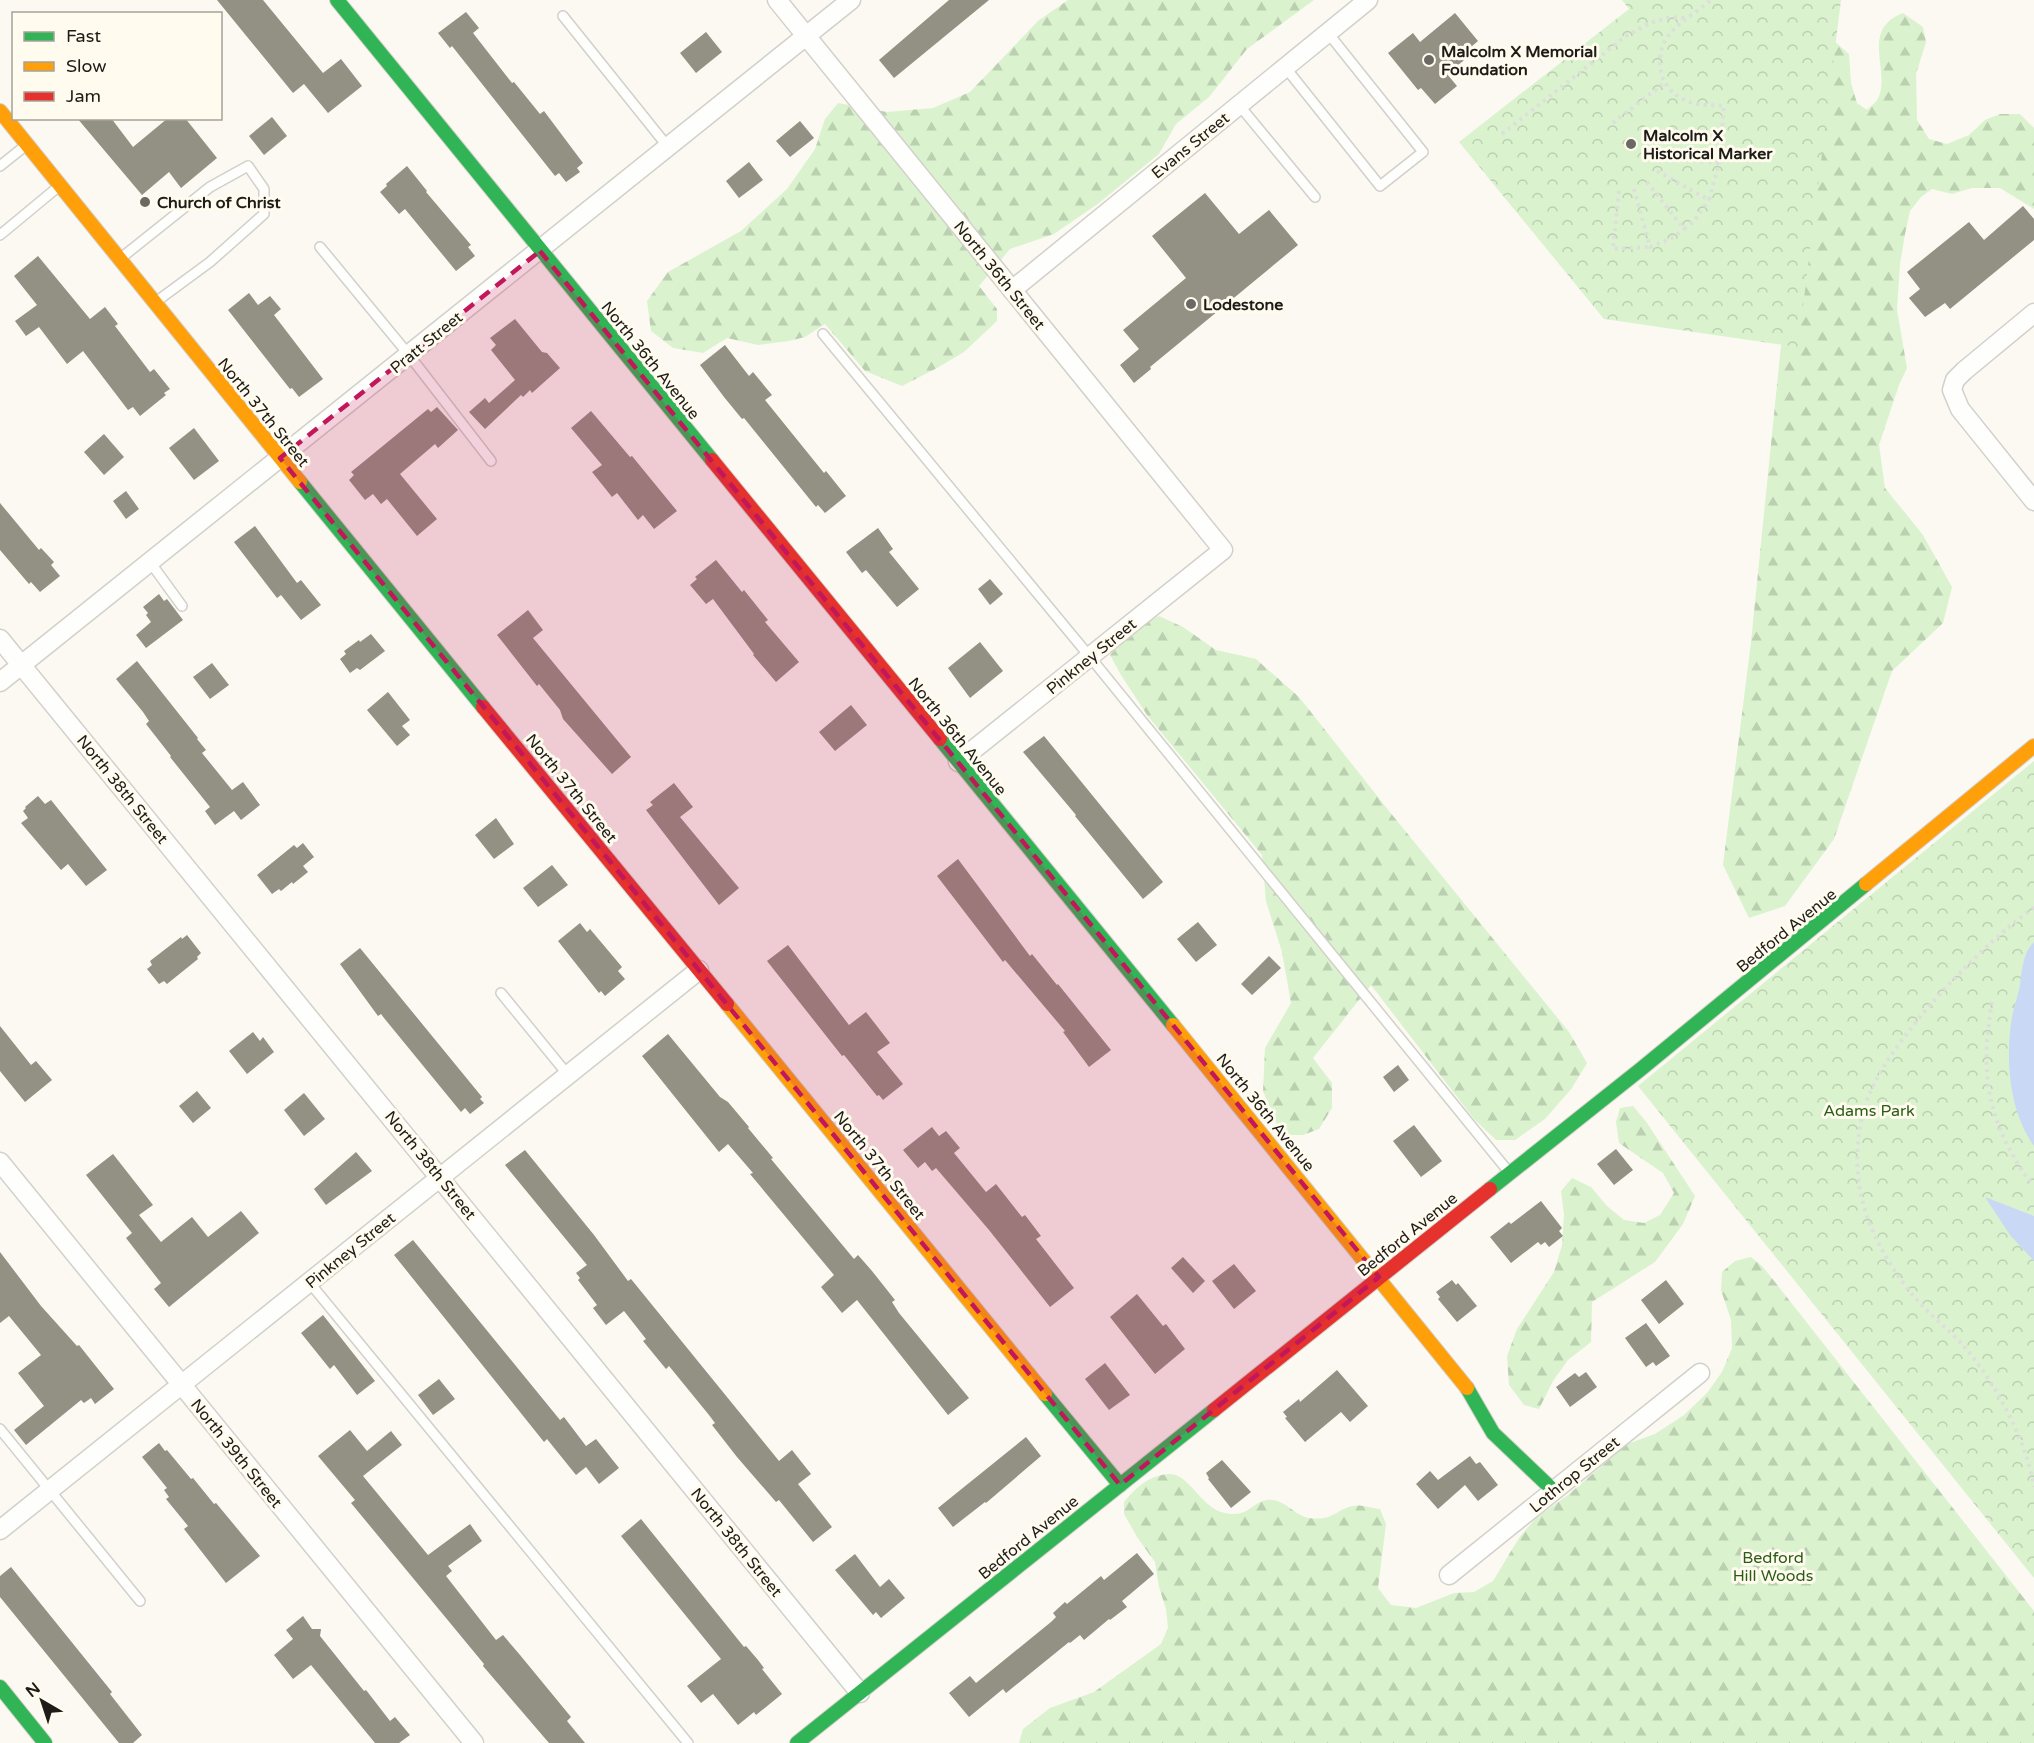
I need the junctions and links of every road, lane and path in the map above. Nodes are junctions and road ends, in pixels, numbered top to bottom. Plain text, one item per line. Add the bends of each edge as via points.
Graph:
1 (337, 0) edge
2 (777, 0) edge
3 (851, 0) edge
4 (1368, 0) edge
5 (1711, 0) edge
6 (563, 16) dead end
7 (1688, 19) junction
8 (1328, 33) junction
9 (807, 36) junction
10 (1285, 67) junction
11 (1664, 83) junction
12 (1239, 105) junction
13 (0, 111) edge
14 (1613, 123) dead end
15 (1502, 134) dead end
16 (27, 144) junction
17 (668, 147) junction
18 (1664, 157) dead end
19 (1719, 163) junction
20 (0, 166) edge
21 (1657, 171) dead end
22 (1647, 182) dead end
23 (60, 185) junction
24 (1634, 189) dead end
25 (1619, 191) dead end
26 (1315, 197) dead end
27 (1709, 200) junction
28 (1684, 230) junction
29 (0, 234) edge
30 (320, 247) dead end
31 (1650, 247) junction
32 (540, 251) junction
33 (119, 259) junction
34 (1012, 290) junction
35 (155, 303) junction
36 (2034, 313) edge
37 (823, 334) dead end
38 (409, 355) junction
39 (280, 458) junction
40 (491, 461) dead end
41 (2034, 501) edge
42 (1224, 550) joint
43 (150, 562) junction
44 (182, 606) dead end
45 (0, 639) edge
46 (1090, 657) junction
47 (21, 665) junction
48 (0, 682) edge
49 (2034, 746) edge
50 (958, 762) junction
51 (2034, 907) edge
52 (699, 970) junction
53 (501, 993) dead end
54 (1992, 1002) dead end
55 (568, 1075) junction
56 (0, 1162) edge
57 (1510, 1173) junction
58 (441, 1177) junction
59 (2034, 1184) edge
60 (1379, 1277) junction
61 (309, 1282) junction
62 (1700, 1373) dead end
63 (181, 1384) junction
64 (0, 1429) edge
65 (2033, 1476) edge
66 (1120, 1485) junction
67 (2034, 1487) edge
68 (50, 1490) junction
69 (1554, 1491) junction
70 (0, 1530) edge
71 (1449, 1575) dead end
72 (140, 1601) dead end
73 (0, 1687) edge
74 (860, 1693) junction
75 (45, 1743) edge
76 (474, 1743) edge
77 (688, 1743) edge
78 (797, 1743) edge

1 - 32 street, North 36th Avenue
2 - 9 street, North 36th Street
3 - 9 street, Pratt Street
4 - 8 street, Evans Street
5 - 7 path
6 - 17 lane
7 - 11 path via 1668,37 1659,57
7 - 15 path via 1670,17 1626,36
8 - 10 street, Evans Street
8 - 10 lane via 1424,152 1380,186
9 - 17 street, Pratt Street
9 - 34 street, North 36th Street
10 - 12 street, Evans Street
11 - 14 path
11 - 19 path via 1688,102 1724,106
12 - 26 lane
12 - 34 street, Evans Street
13 - 16 street, North 37th Street
16 - 20 lane
16 - 23 street, North 37th Street
17 - 32 street, Pratt Street
18 - 19 path
19 - 27 path
21 - 27 path
22 - 28 path
23 - 29 lane
23 - 33 street, North 37th Street
24 - 31 path
25 - 31 path via 1613,249
27 - 28 path
28 - 31 path
30 - 38 lane
32 - 38 street, Pratt Street
32 - 50 street, North 36th Avenue
33 - 35 street, North 37th Street
33 - 35 lane via 210,188 248,166 264,189 264,214 210,262
34 - 42 street, North 36th Street
35 - 39 street, North 37th Street
36 - 41 street via 1964,371 1952,390 1960,409
37 - 46 lane
38 - 39 street, Pratt Street
38 - 40 lane
39 - 43 street, Pratt Street
39 - 52 street, North 37th Street
42 - 46 street, Pinkney Street
43 - 44 lane
43 - 47 street, Pratt Street
45 - 47 street, North 38th Street
46 - 50 street, Pinkney Street
46 - 57 lane
47 - 48 street, Pratt Street
47 - 58 street, North 38th Street
49 - 57 street, Bedford Avenue
50 - 60 street, North 36th Avenue
51 - 65 path via 1976,956 1900,1042 1864,1108 1857,1163 1863,1205 1886,1257 1915,1299 1977,1364 2010,1417
52 - 55 street, Pinkney Street
52 - 66 street, North 37th Street
53 - 55 lane
54 - 59 path via 1986,1073 1994,1116 2019,1167
55 - 58 street, Pinkney Street
56 - 63 street, North 39th Street
57 - 60 street, Bedford Avenue
58 - 61 street, Pinkney Street
58 - 74 street, North 38th Street
60 - 66 street, Bedford Avenue
60 - 69 street, North 36th Avenue via 1463,1381 1492,1433
61 - 63 street, Pinkney Street
61 - 77 lane
62 - 69 street, Lothrop Street
63 - 68 street, Pinkney Street
63 - 76 street, North 39th Street
64 - 68 lane
65 - 67 path
66 - 74 street, Bedford Avenue
68 - 70 street, Pinkney Street
68 - 72 lane
69 - 71 street, Lothrop Street
73 - 75 street
74 - 78 street, Bedford Avenue

